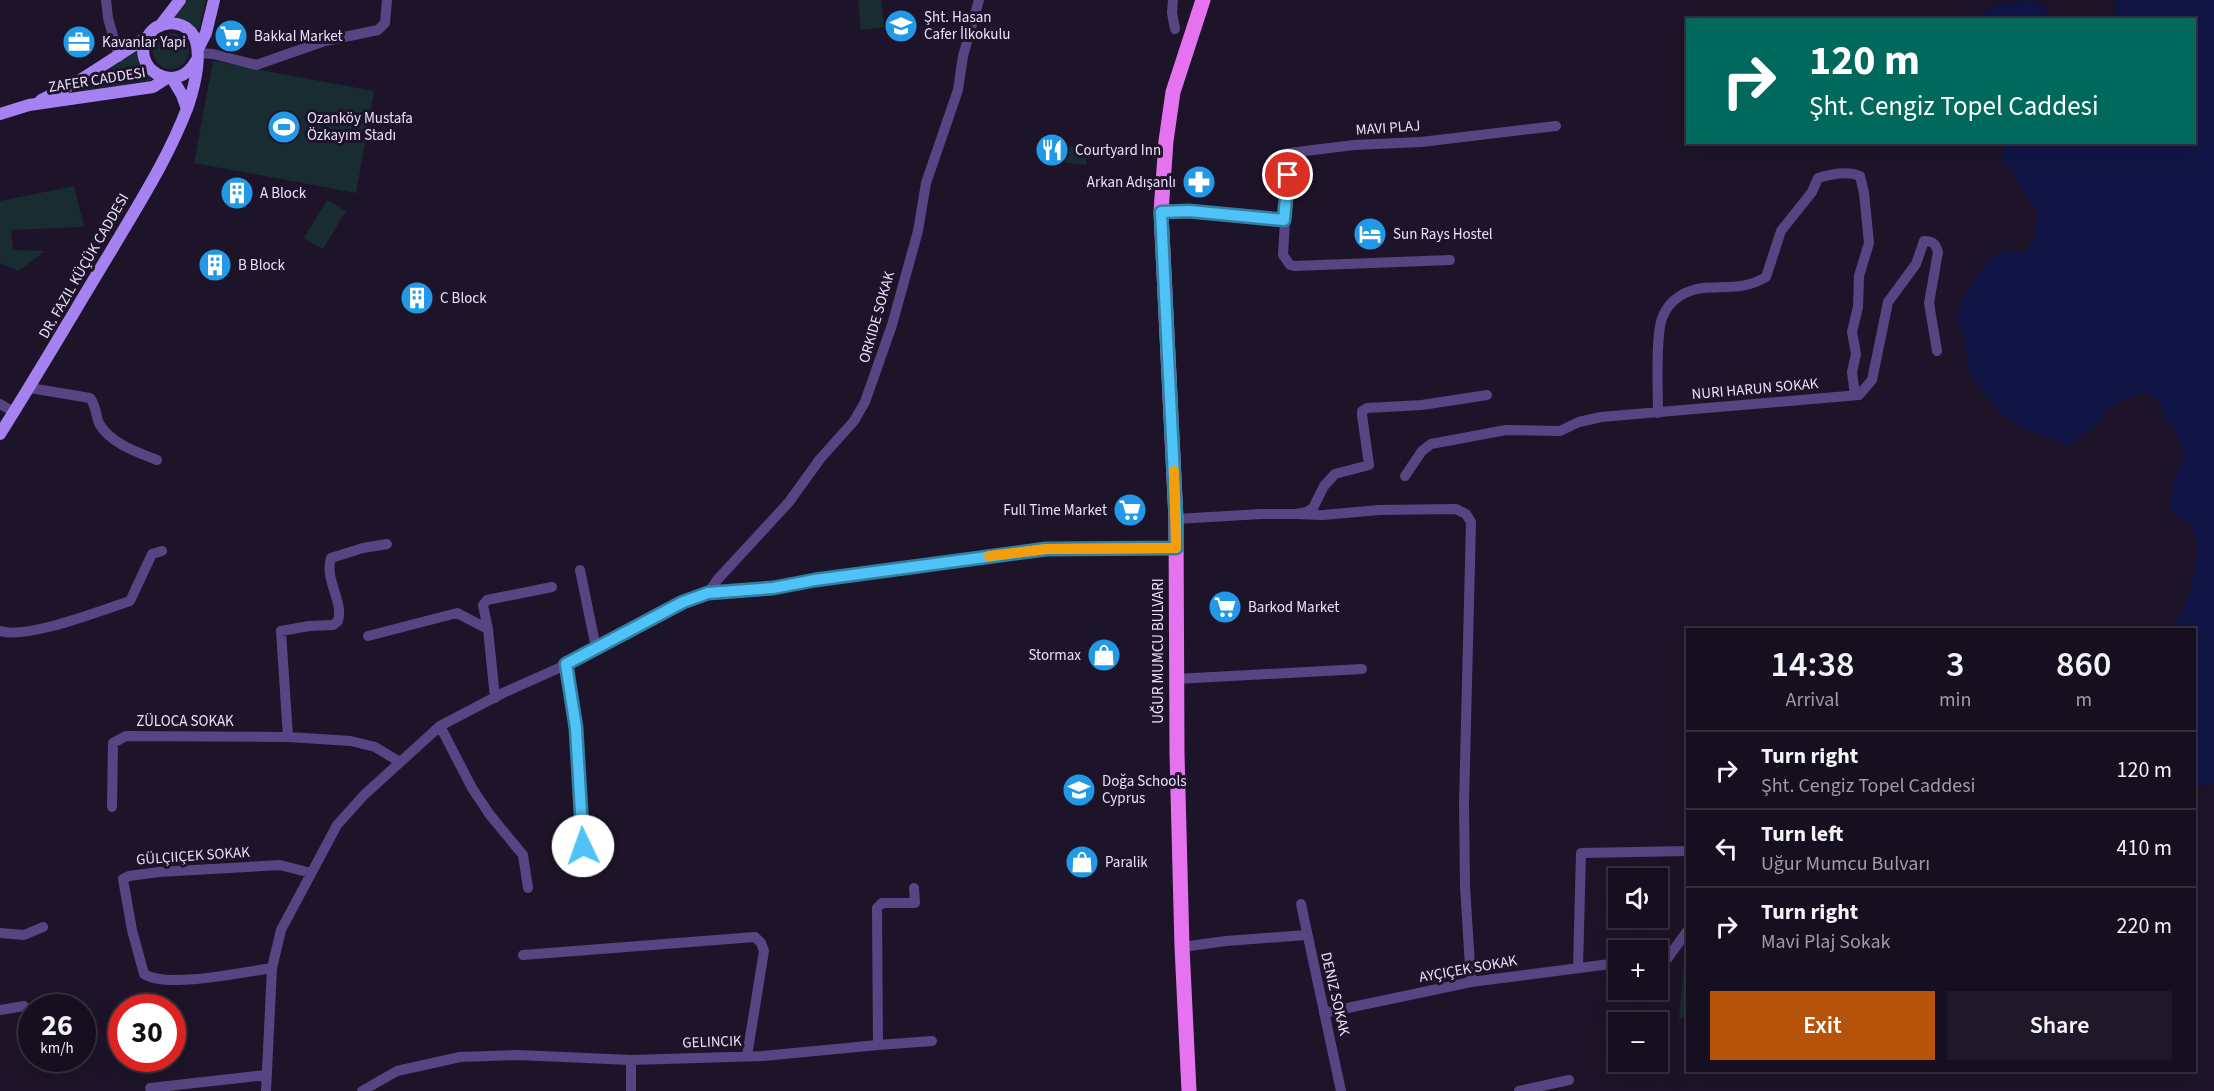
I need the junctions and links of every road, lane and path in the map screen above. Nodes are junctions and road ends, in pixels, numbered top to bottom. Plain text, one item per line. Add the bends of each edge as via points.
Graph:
1 (106, 0) edge
2 (180, 0) edge
3 (214, 0) edge
4 (387, 0) edge
5 (979, 0) edge
6 (1173, 0) edge
7 (1203, 0) edge
8 (160, 26) junction
9 (1175, 29) dead end
10 (147, 37) junction
11 (198, 54) junction
12 (119, 57) junction
13 (170, 78) junction
14 (29, 105) junction
15 (187, 109) junction
16 (0, 114) edge
17 (1556, 126) dead end
18 (1161, 212) junction
19 (1284, 220) junction
20 (1450, 260) dead end
21 (1937, 351) dead end
22 (30, 388) junction
23 (1487, 395) dead end
24 (1855, 395) junction
25 (0, 404) edge
26 (14, 412) junction
27 (1658, 413) junction
28 (0, 434) edge
29 (157, 460) dead end
30 (1405, 476) dead end
31 (1296, 514) junction
32 (1176, 519) junction
33 (387, 544) dead end
34 (1176, 548) junction
35 (162, 551) dead end
36 (580, 570) dead end
37 (552, 587) dead end
38 (708, 593) junction
39 (488, 629) junction
40 (0, 631) edge
41 (368, 636) dead end
42 (596, 648) junction
43 (566, 664) junction
44 (1362, 669) dead end
45 (1176, 679) junction
46 (495, 698) junction
47 (440, 726) junction
48 (288, 736) junction
49 (400, 762) junction
50 (112, 807) dead end
51 (601, 844) dead end
52 (1686, 850) edge
53 (311, 873) junction
54 (528, 888) dead end
55 (914, 888) dead end
56 (1301, 904) dead end
57 (43, 927) dead end
58 (0, 933) edge
59 (1686, 933) edge
60 (1306, 935) junction
61 (1182, 947) junction
62 (523, 955) dead end
63 (1668, 958) edge
64 (1608, 964) edge
65 (1578, 967) junction
66 (272, 968) junction
67 (1471, 982) junction
68 (18, 1007) edge
69 (0, 1010) edge
70 (1324, 1013) junction
71 (932, 1041) dead end
72 (878, 1045) junction
73 (747, 1056) junction
74 (631, 1060) junction
75 (266, 1075) junction
76 (1569, 1080) dead end
77 (150, 1088) dead end
78 (266, 1091) edge
79 (362, 1091) edge
80 (631, 1091) edge
81 (1189, 1091) edge
82 (1341, 1091) edge
83 (1519, 1091) edge

1 - 12 street
2 - 8 street
3 - 11 street
4 - 11 street via 385,23 378,30 326,41 256,65
5 - 38 street, ORKIDE SOKAK via 958,90 926,183 918,231 892,326 865,402 789,502
6 - 9 street
7 - 18 main road via 1173,92
8 - 10 street
8 - 11 street via 168,23 185,27 192,33
10 - 12 street, ZAFER CADDESI
10 - 13 street via 146,63 159,75
11 - 13 street via 187,73
11 - 15 street
12 - 14 street, ZAFER CADDESI
13 - 14 street, ZAFER CADDESI via 153,87
13 - 15 street
14 - 16 street, ZAFER CADDESI
15 - 22 street via 135,210
17 - 19 street, MAVI PLAJ via 1290,153
18 - 19 street
18 - 32 main road
19 - 20 street via 1283,255 1294,266
21 - 24 street via 1929,303 1938,252 1931,241 1924,241 1916,264 1888,302 1872,380
22 - 26 street
22 - 29 street via 90,398 96,406 99,424 122,446
23 - 31 street via 1362,411 1369,465 1335,474 1313,508
24 - 27 street, NURI HARUN SOKAK
24 - 27 street via 1852,332 1859,276 1869,243 1864,193 1860,176 1831,174 1818,178 1812,192 1781,231 1766,277 1753,284 1691,291 1675,299 1663,316 1659,334
25 - 26 street
26 - 28 street
27 - 30 street, NURI HARUN SOKAK via 1600,417 1560,431 1506,430 1431,444
31 - 32 street
31 - 67 street via 1456,509 1471,522 1464,804
32 - 34 main road
33 - 48 street via 331,558 329,567 340,610 338,621 333,625 281,631
34 - 38 street via 1046,549 773,588
34 - 45 main road
35 - 40 street via 152,554 130,601 61,623 9,634
36 - 42 street
37 - 39 street via 487,600 483,605
38 - 42 street
39 - 41 street via 457,613
39 - 46 street
42 - 43 street
43 - 46 street
43 - 51 street via 576,728 583,846
44 - 45 street
45 - 61 main road
46 - 47 street
47 - 49 street
47 - 54 street via 472,788 522,855
48 - 49 street, ZÜLOCA SOKAK via 351,741 375,747
48 - 50 street, ZÜLOCA SOKAK via 118,739 113,743
49 - 53 street via 338,825
52 - 65 street via 1581,853
53 - 66 street via 281,930
53 - 66 street, GÜLÇIIÇEK SOKAK via 280,865 159,872 123,879 132,930 144,974 149,977 183,981
55 - 72 street via 915,903 882,903 877,908
56 - 60 street, DENIZ SOKAK
57 - 58 street via 24,935
59 - 63 street
60 - 61 street
60 - 70 street, DENIZ SOKAK
61 - 81 main road
62 - 73 street via 755,937 764,951
64 - 65 street, AYÇIÇEK SOKAK
65 - 67 street, AYÇIÇEK SOKAK
66 - 75 street
67 - 70 street, AYÇIÇEK SOKAK
68 - 69 street
70 - 82 street, DENIZ SOKAK
71 - 72 street, GELINCIK
72 - 73 street, GELINCIK
73 - 74 street, GELINCIK
74 - 79 street, GELINCIK via 518,1055 460,1057 397,1071
74 - 80 street
75 - 77 street
75 - 78 street
76 - 83 street

